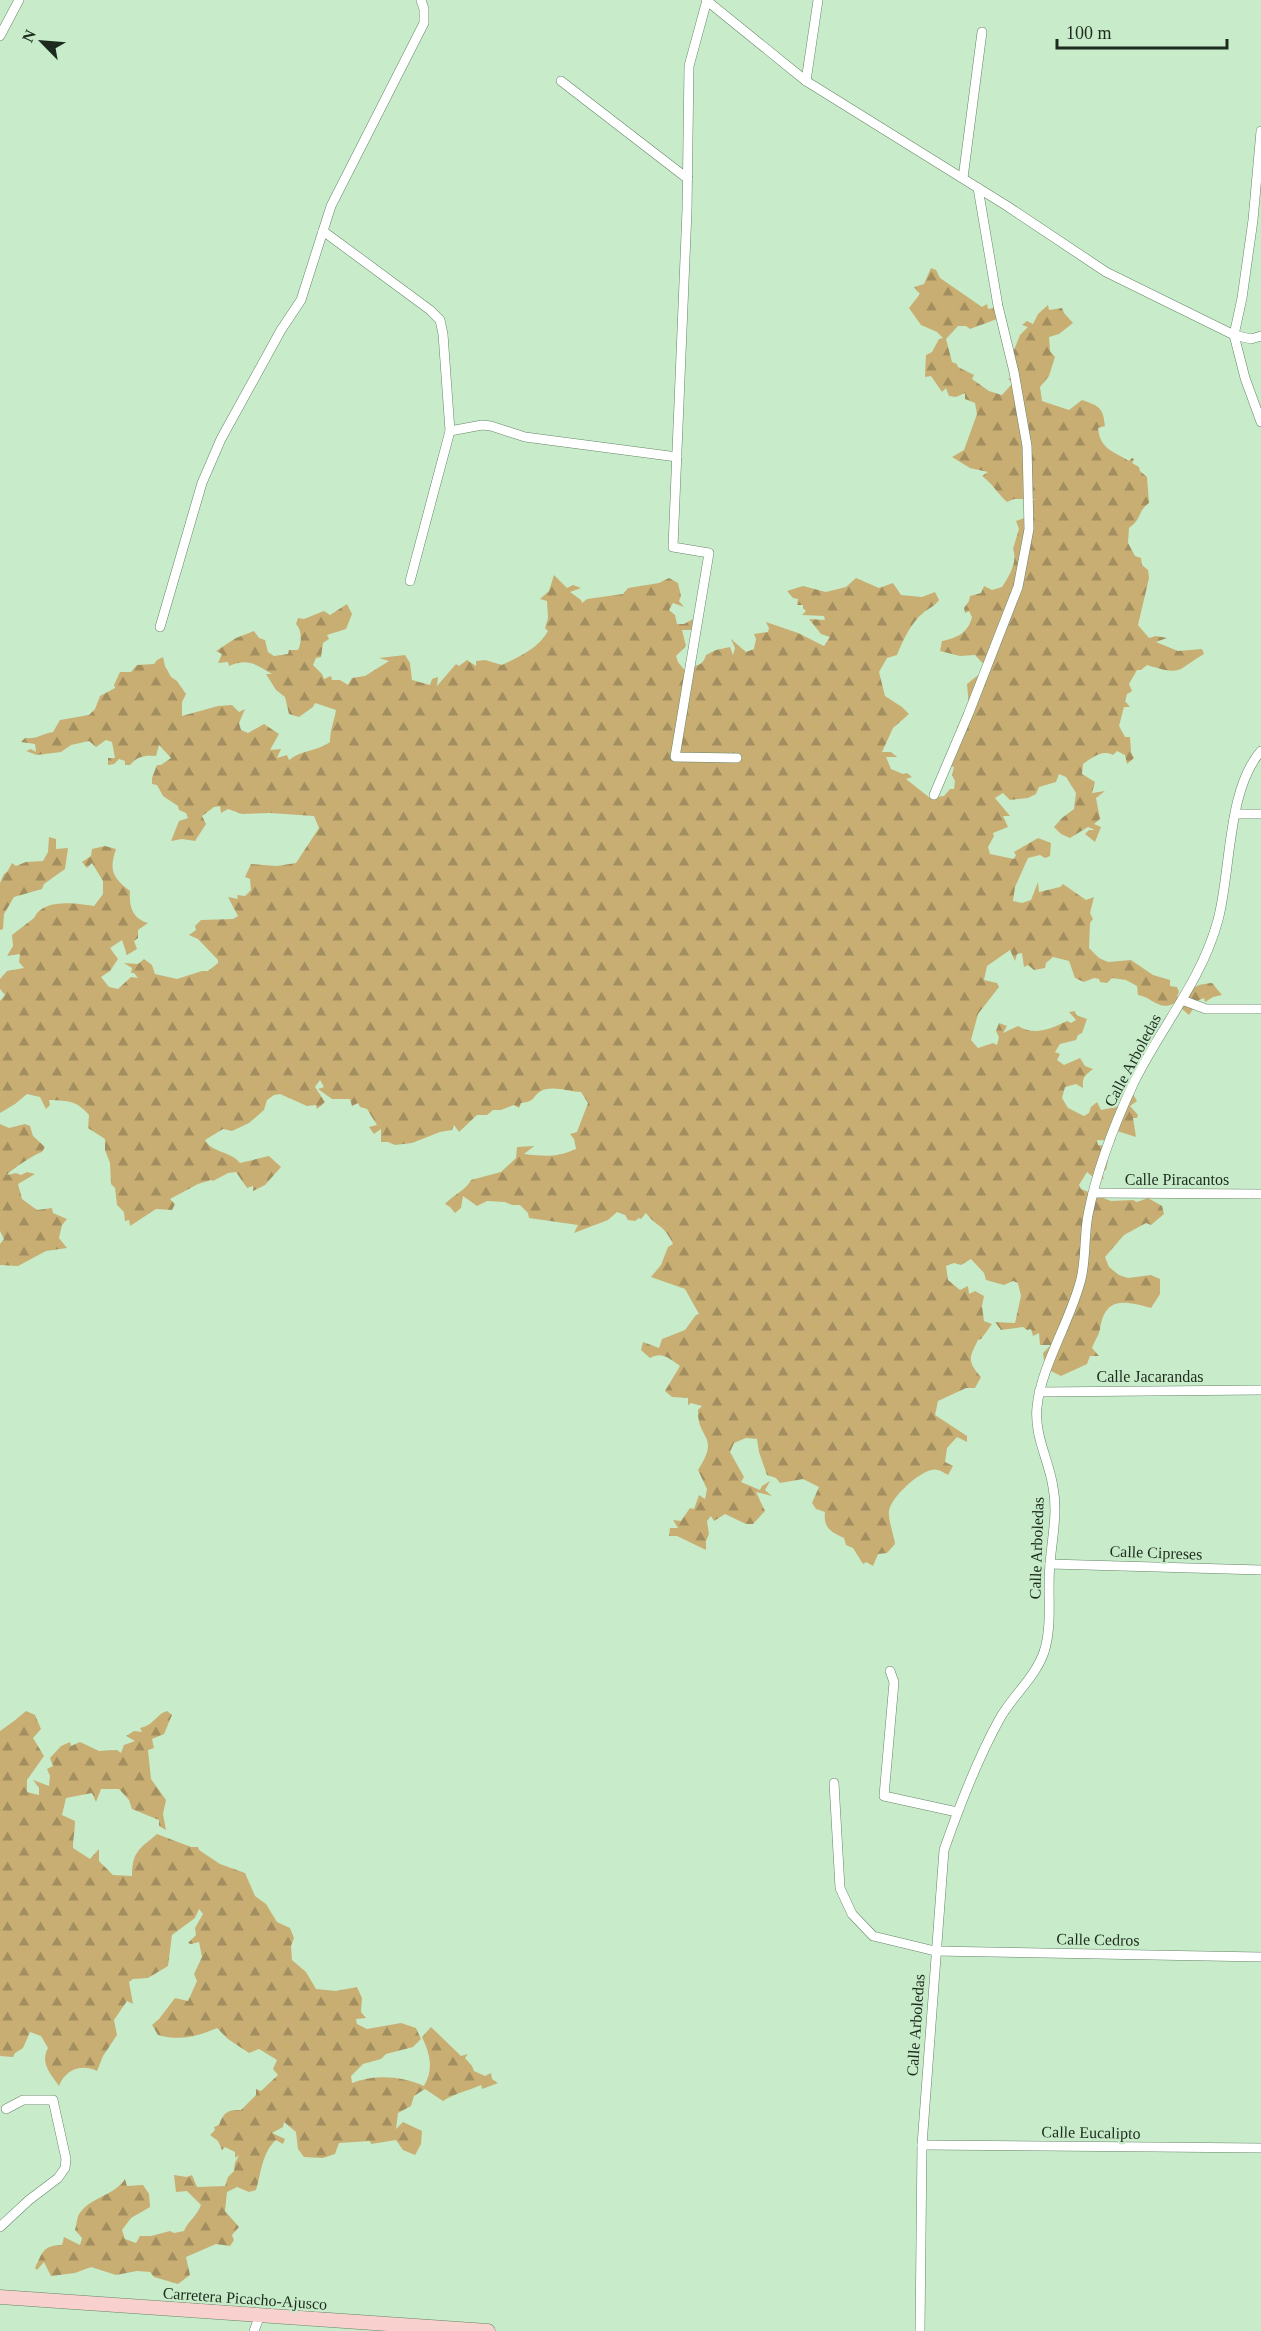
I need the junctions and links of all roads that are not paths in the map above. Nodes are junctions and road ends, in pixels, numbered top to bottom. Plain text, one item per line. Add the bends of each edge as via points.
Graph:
1 (19, 0) edge
2 (421, 0) edge
3 (706, 0) edge
4 (818, 0) edge
5 (982, 32) dead end
6 (0, 36) edge
7 (561, 81) dead end
8 (807, 81) junction
9 (1261, 131) edge
10 (963, 178) junction
11 (688, 179) junction
12 (978, 188) junction
13 (323, 231) junction
14 (1234, 335) junction
15 (1261, 336) edge
16 (1261, 422) edge
17 (450, 432) junction
18 (677, 457) junction
19 (410, 581) dead end
20 (160, 627) dead end
21 (1261, 751) edge
22 (737, 758) dead end
23 (934, 795) dead end
24 (1236, 814) junction
25 (1261, 814) edge
26 (1182, 1000) junction
27 (1261, 1009) edge
28 (1093, 1193) junction
29 (1261, 1194) edge
30 (1261, 1390) edge
31 (1039, 1392) junction
32 (1050, 1564) junction
33 (1261, 1570) edge
34 (890, 1671) dead end
35 (834, 1783) dead end
36 (957, 1812) junction
37 (935, 1951) junction
38 (1261, 1957) edge
39 (6, 2109) dead end
40 (922, 2145) junction
41 (1261, 2148) edge
42 (0, 2228) edge
43 (0, 2297) edge
44 (260, 2315) junction
45 (458, 2330) edge
46 (254, 2331) edge
47 (488, 2331) edge
48 (920, 2331) edge

1 - 6 street
2 - 13 street via 424,23 331,206
3 - 8 street
3 - 11 street via 689,66
4 - 8 street
5 - 10 street
7 - 11 street
8 - 10 street
9 - 14 street via 1253,220
10 - 12 street
11 - 18 street
12 - 14 street via 1106,272
12 - 23 street via 1027,446 1029,529 1018,588
13 - 17 street via 440,320
13 - 20 street via 301,300 220,439
14 - 15 street via 1251,339
14 - 16 street
17 - 18 street via 482,425 525,437
17 - 19 street
18 - 22 street via 673,547 710,552 675,757
21 - 24 street, Calle Arboledas via 1245,774
24 - 25 street
24 - 26 street, Calle Arboledas via 1219,917 1210,947
26 - 27 street via 1206,1009
26 - 28 street, Calle Arboledas via 1136,1079 1104,1149
28 - 29 street, Calle Piracantos
28 - 31 street, Calle Arboledas via 1081,1279
30 - 31 street, Calle Jacarandas
31 - 32 street, Calle Arboledas via 1036,1428 1053,1488
32 - 33 street, Calle Cipreses
32 - 36 street, Calle Arboledas via 1044,1652 1034,1673 999,1720
34 - 36 street via 894,1682 885,1796
35 - 37 street, Calle Cedros via 840,1888 852,1914 873,1936
36 - 37 street, Calle Arboledas via 944,1850
37 - 38 street, Calle Cedros
37 - 40 street, Calle Arboledas
39 - 42 street via 23,2100 53,2100 66,2159 58,2178
40 - 41 street, Calle Eucalipto
40 - 48 street, Calle Arboledas
43 - 44 main road, Carretera Picacho-Ajusco
44 - 45 main road, Carretera Picacho-Ajusco
44 - 46 street
45 - 47 main road, Carretera Picacho-Ajusco

